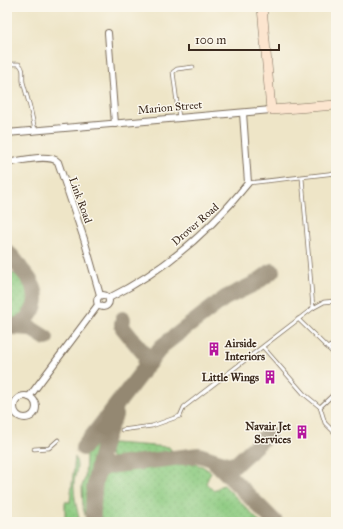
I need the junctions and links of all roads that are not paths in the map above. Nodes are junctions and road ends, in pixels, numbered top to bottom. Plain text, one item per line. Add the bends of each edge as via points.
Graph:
1 (262, 7) edge
2 (108, 33) dead end
3 (7, 64) edge
4 (193, 67) dead end
5 (336, 105) edge
6 (271, 110) junction
7 (243, 113) junction
8 (179, 118) junction
9 (115, 124) junction
10 (35, 130) junction
11 (7, 133) edge
12 (7, 163) edge
13 (336, 173) edge
14 (302, 178) junction
15 (248, 183) junction
16 (100, 295) junction
17 (109, 298) junction
18 (336, 301) edge
19 (98, 305) junction
20 (313, 308) junction
21 (298, 319) junction
22 (336, 343) edge
23 (262, 347) junction
24 (327, 348) junction
25 (336, 356) edge
26 (336, 392) edge
27 (29, 397) dead end
28 (320, 407) junction
29 (122, 430) dead end
30 (336, 434) edge
31 (58, 440) dead end
32 (34, 449) dead end

1 - 6 main road
2 - 9 street
3 - 10 lane via 19,64 22,68 23,83
4 - 8 lane via 175,69 173,72
5 - 6 main road, Marion Street
6 - 7 street, Marion Street
7 - 8 street, Marion Street
7 - 15 street
8 - 9 street, Marion Street
9 - 10 street, Marion Street
10 - 11 street, Marion Street
12 - 16 street, Link Road via 46,158 53,158 58,162
13 - 14 lane
14 - 15 lane
14 - 20 lane
15 - 17 street, Drover Road via 218,220 204,232 132,285
16 - 17 street
16 - 19 street via 97,299
17 - 19 street via 106,306
18 - 20 lane via 324,302
19 - 27 street
20 - 21 lane
21 - 23 lane
21 - 24 lane
22 - 24 lane
23 - 28 lane via 304,394
23 - 29 lane via 184,408 180,416 152,426
24 - 25 lane
26 - 28 lane
28 - 30 lane via 325,422
31 - 32 lane via 49,448

